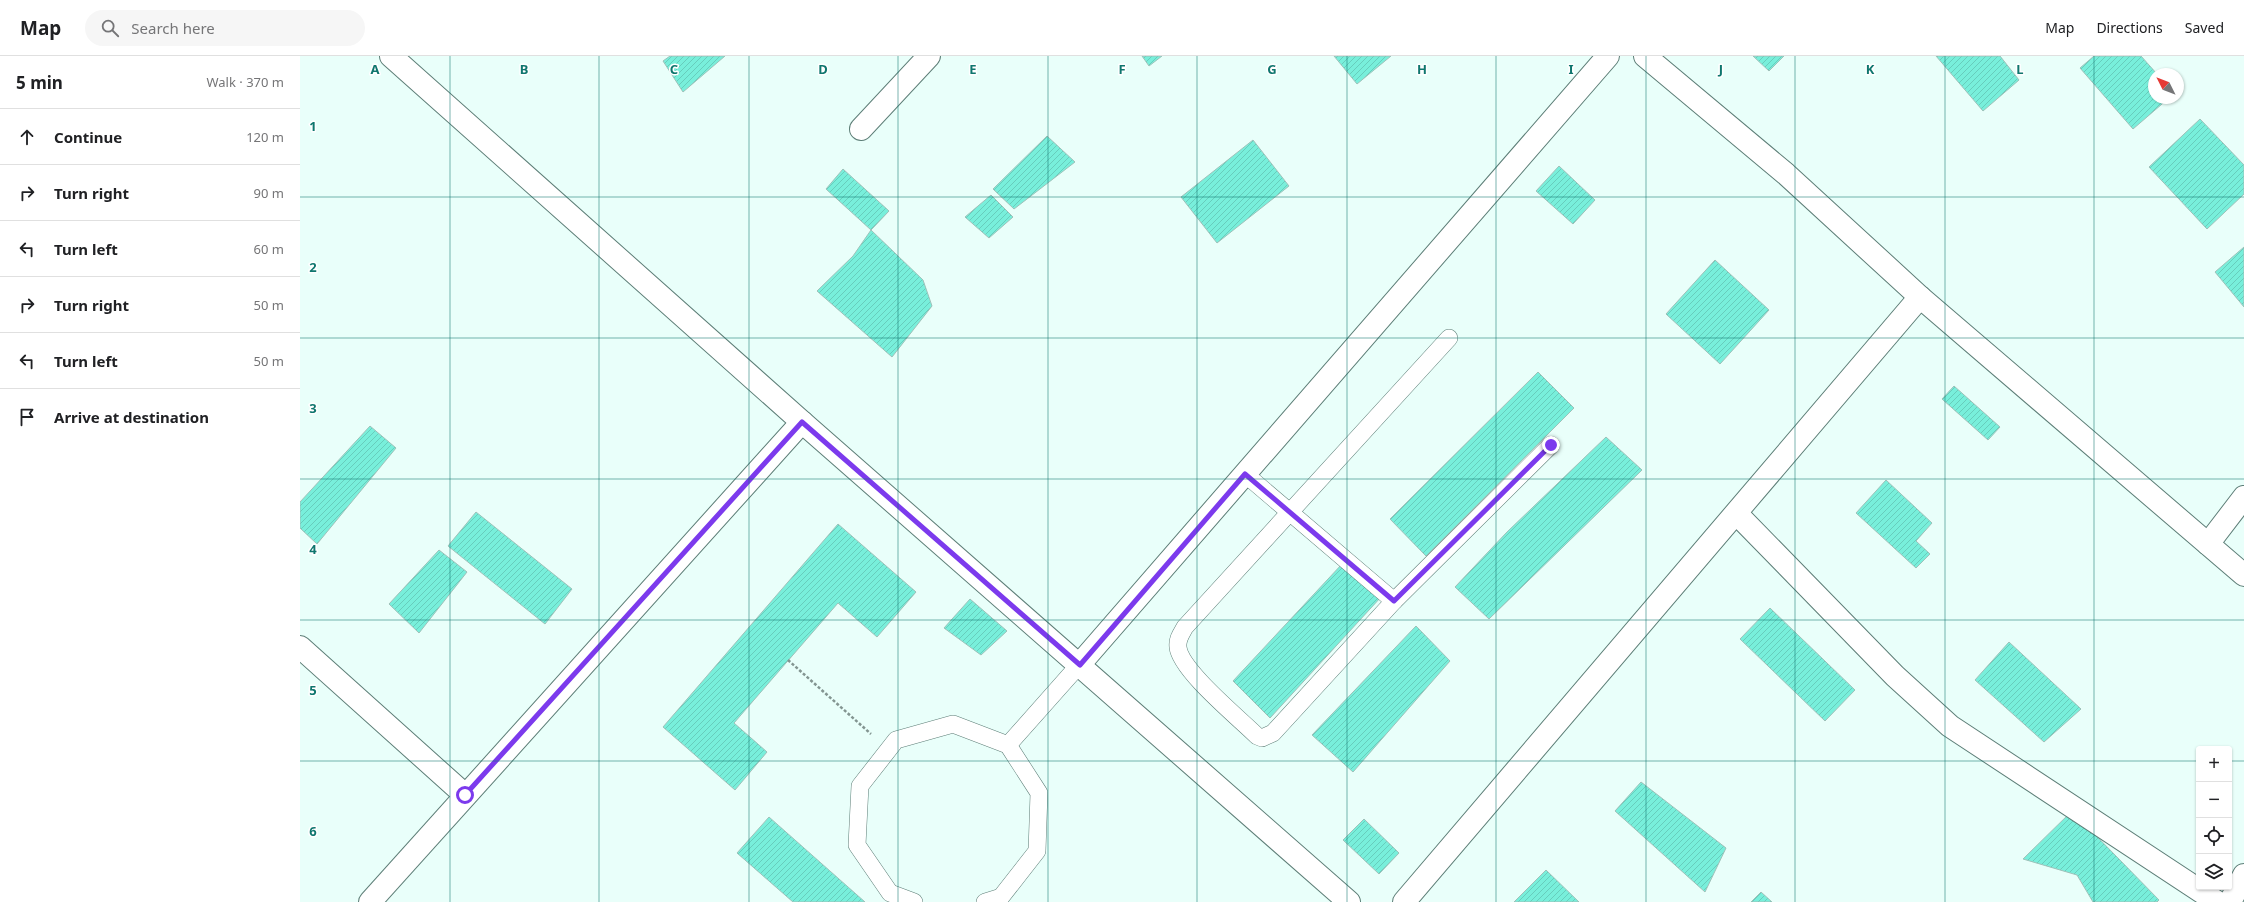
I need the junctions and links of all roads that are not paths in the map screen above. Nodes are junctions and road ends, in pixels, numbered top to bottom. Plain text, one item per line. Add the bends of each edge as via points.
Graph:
1 (391, 56) edge
2 (930, 56) edge
3 (1608, 56) edge
4 (1645, 56) edge
5 (861, 129) dead end
6 (1920, 296) junction
7 (1449, 338) dead end
8 (802, 422) junction
9 (1551, 445) dead end
10 (1245, 474) junction
11 (2244, 497) edge
12 (1290, 512) junction
13 (1737, 514) junction
14 (2208, 544) junction
15 (2244, 575) edge
16 (1394, 601) junction
17 (300, 647) edge
18 (1080, 665) junction
19 (1008, 744) junction
20 (465, 795) junction
21 (2244, 875) edge
22 (370, 902) edge
23 (914, 902) edge
24 (985, 902) edge
25 (1349, 902) edge
26 (1404, 902) edge
27 (2217, 902) edge
28 (2230, 902) edge

1 - 8 street
2 - 5 street
3 - 10 street
4 - 6 street via 1786,174
6 - 13 street
6 - 14 street
7 - 12 lane
8 - 18 street
8 - 20 street
9 - 16 lane
10 - 12 lane
10 - 18 street
11 - 14 street
12 - 16 lane
12 - 16 lane via 1179,636 1178,648 1194,675 1257,736 1267,737 1274,733
13 - 26 street
13 - 27 street via 1895,676 1950,726
14 - 15 street
17 - 20 street
18 - 19 lane
18 - 25 street
19 - 23 lane via 953,724 896,740 860,786 857,845 890,893
19 - 24 lane via 1039,793 1037,851 1001,897
20 - 22 street
21 - 28 street

